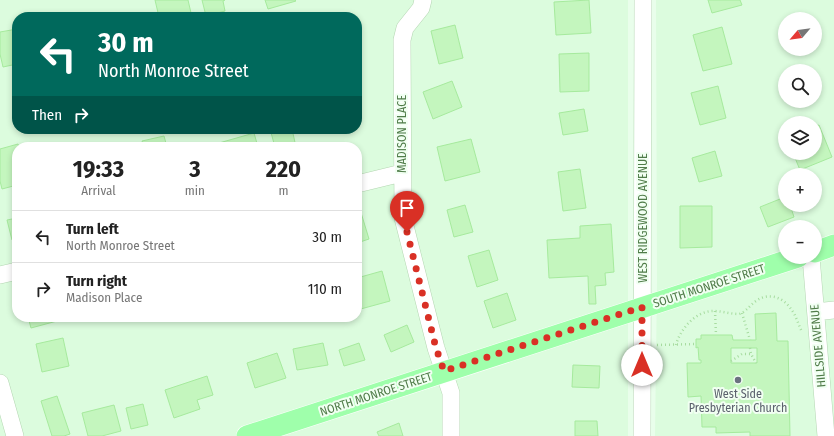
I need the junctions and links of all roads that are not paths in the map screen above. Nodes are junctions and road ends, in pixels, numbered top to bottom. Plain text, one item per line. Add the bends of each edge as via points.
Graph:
1 (423, 0) edge
2 (643, 0) edge
3 (402, 173) junction
4 (362, 183) edge
5 (834, 245) edge
6 (822, 249) edge
7 (778, 263) edge
8 (812, 264) edge
9 (12, 272) edge
10 (0, 275) edge
11 (642, 307) junction
12 (834, 310) edge
13 (816, 312) junction
14 (444, 371) junction
15 (0, 383) edge
16 (14, 436) edge
17 (247, 436) edge
18 (450, 436) edge
19 (642, 436) edge
20 (826, 436) edge

1 - 3 street, MADISON PLACE via 421,8 405,28 402,40
2 - 11 street, WEST RIDGEWOOD AVENUE
3 - 4 street
3 - 14 street, MADISON PLACE via 403,218
5 - 6 main road
7 - 11 main road, SOUTH MONROE STREET
8 - 13 street, HILLSIDE AVENUE
9 - 10 street
11 - 14 main road, NORTH MONROE STREET
11 - 19 street, WEST RIDGEWOOD AVENUE
12 - 13 street
13 - 20 street, HILLSIDE AVENUE
14 - 17 main road, NORTH MONROE STREET
14 - 18 street, MADISON PLACE via 451,393
15 - 16 street

